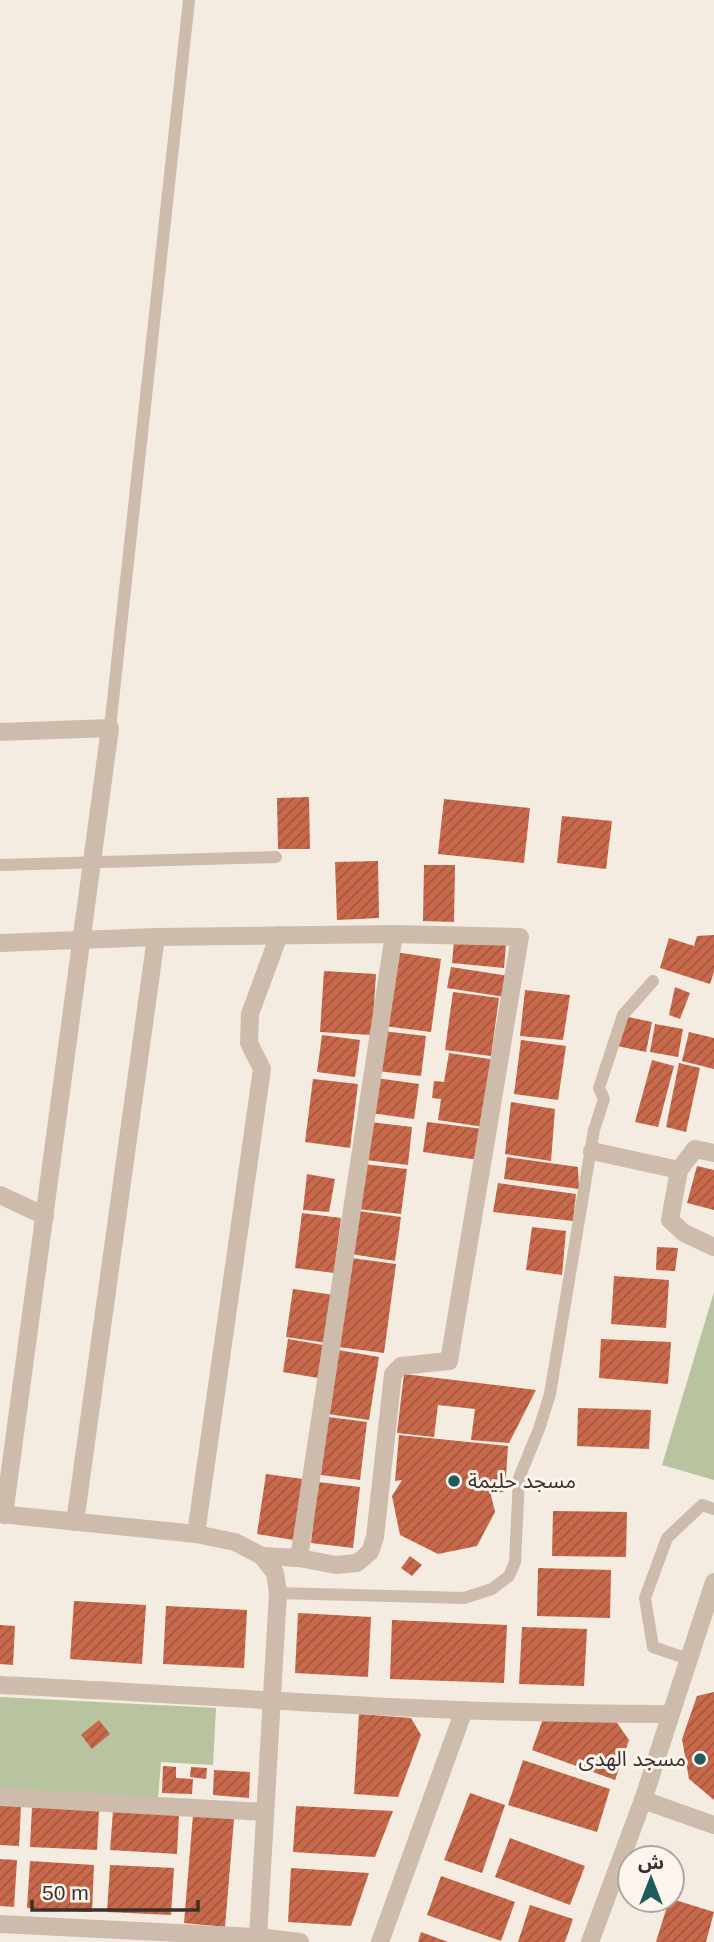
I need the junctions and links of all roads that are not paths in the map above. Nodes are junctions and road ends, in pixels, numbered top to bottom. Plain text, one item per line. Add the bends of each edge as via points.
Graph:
1 (189, 0) edge
2 (110, 728) junction
3 (0, 732) edge
4 (276, 857) dead end
5 (92, 862) junction
6 (0, 865) edge
7 (394, 933) junction
8 (279, 935) junction
9 (156, 937) junction
10 (82, 941) junction
11 (0, 943) edge
12 (653, 981) dead end
13 (592, 1151) junction
14 (714, 1153) edge
15 (679, 1170) junction
16 (0, 1195) edge
17 (45, 1216) junction
18 (714, 1247) edge
19 (714, 1509) edge
20 (2, 1515) edge
21 (75, 1522) junction
22 (196, 1534) junction
23 (262, 1556) junction
24 (299, 1558) junction
25 (714, 1582) edge
26 (278, 1593) junction
27 (688, 1659) junction
28 (0, 1685) edge
29 (272, 1699) junction
30 (464, 1710) junction
31 (670, 1714) junction
32 (0, 1797) edge
33 (643, 1800) junction
34 (265, 1812) junction
35 (714, 1825) edge
36 (0, 1924) edge
37 (258, 1937) junction
38 (300, 1942) edge
39 (380, 1942) edge
40 (590, 1942) edge

1 - 2 lane
2 - 3 street
2 - 5 street
4 - 5 lane
5 - 6 lane
5 - 10 street
7 - 8 street
7 - 24 street
7 - 24 street via 520,937 450,1361 401,1366 393,1374 370,1552 357,1563 336,1565
8 - 9 street
8 - 22 street via 250,1014 249,1043 262,1069
9 - 10 street
9 - 21 street
10 - 11 street
10 - 17 street
12 - 13 lane via 623,1015 599,1088 604,1099
13 - 15 street
13 - 26 lane via 550,1394 519,1478 515,1562 509,1576 492,1589 464,1598
14 - 15 street via 695,1149
15 - 18 street via 670,1220 684,1233
16 - 17 street
17 - 20 street
19 - 27 lane via 702,1505 667,1538 645,1598 653,1647
20 - 21 street
21 - 22 street
22 - 23 street via 235,1542
23 - 24 street
23 - 26 street via 275,1573
25 - 27 street
26 - 29 street
27 - 31 street
28 - 29 street
29 - 30 street
29 - 34 street
30 - 31 street
30 - 39 street
31 - 33 street
32 - 34 street
33 - 35 street
33 - 40 street
34 - 37 street
36 - 37 street
37 - 38 street

